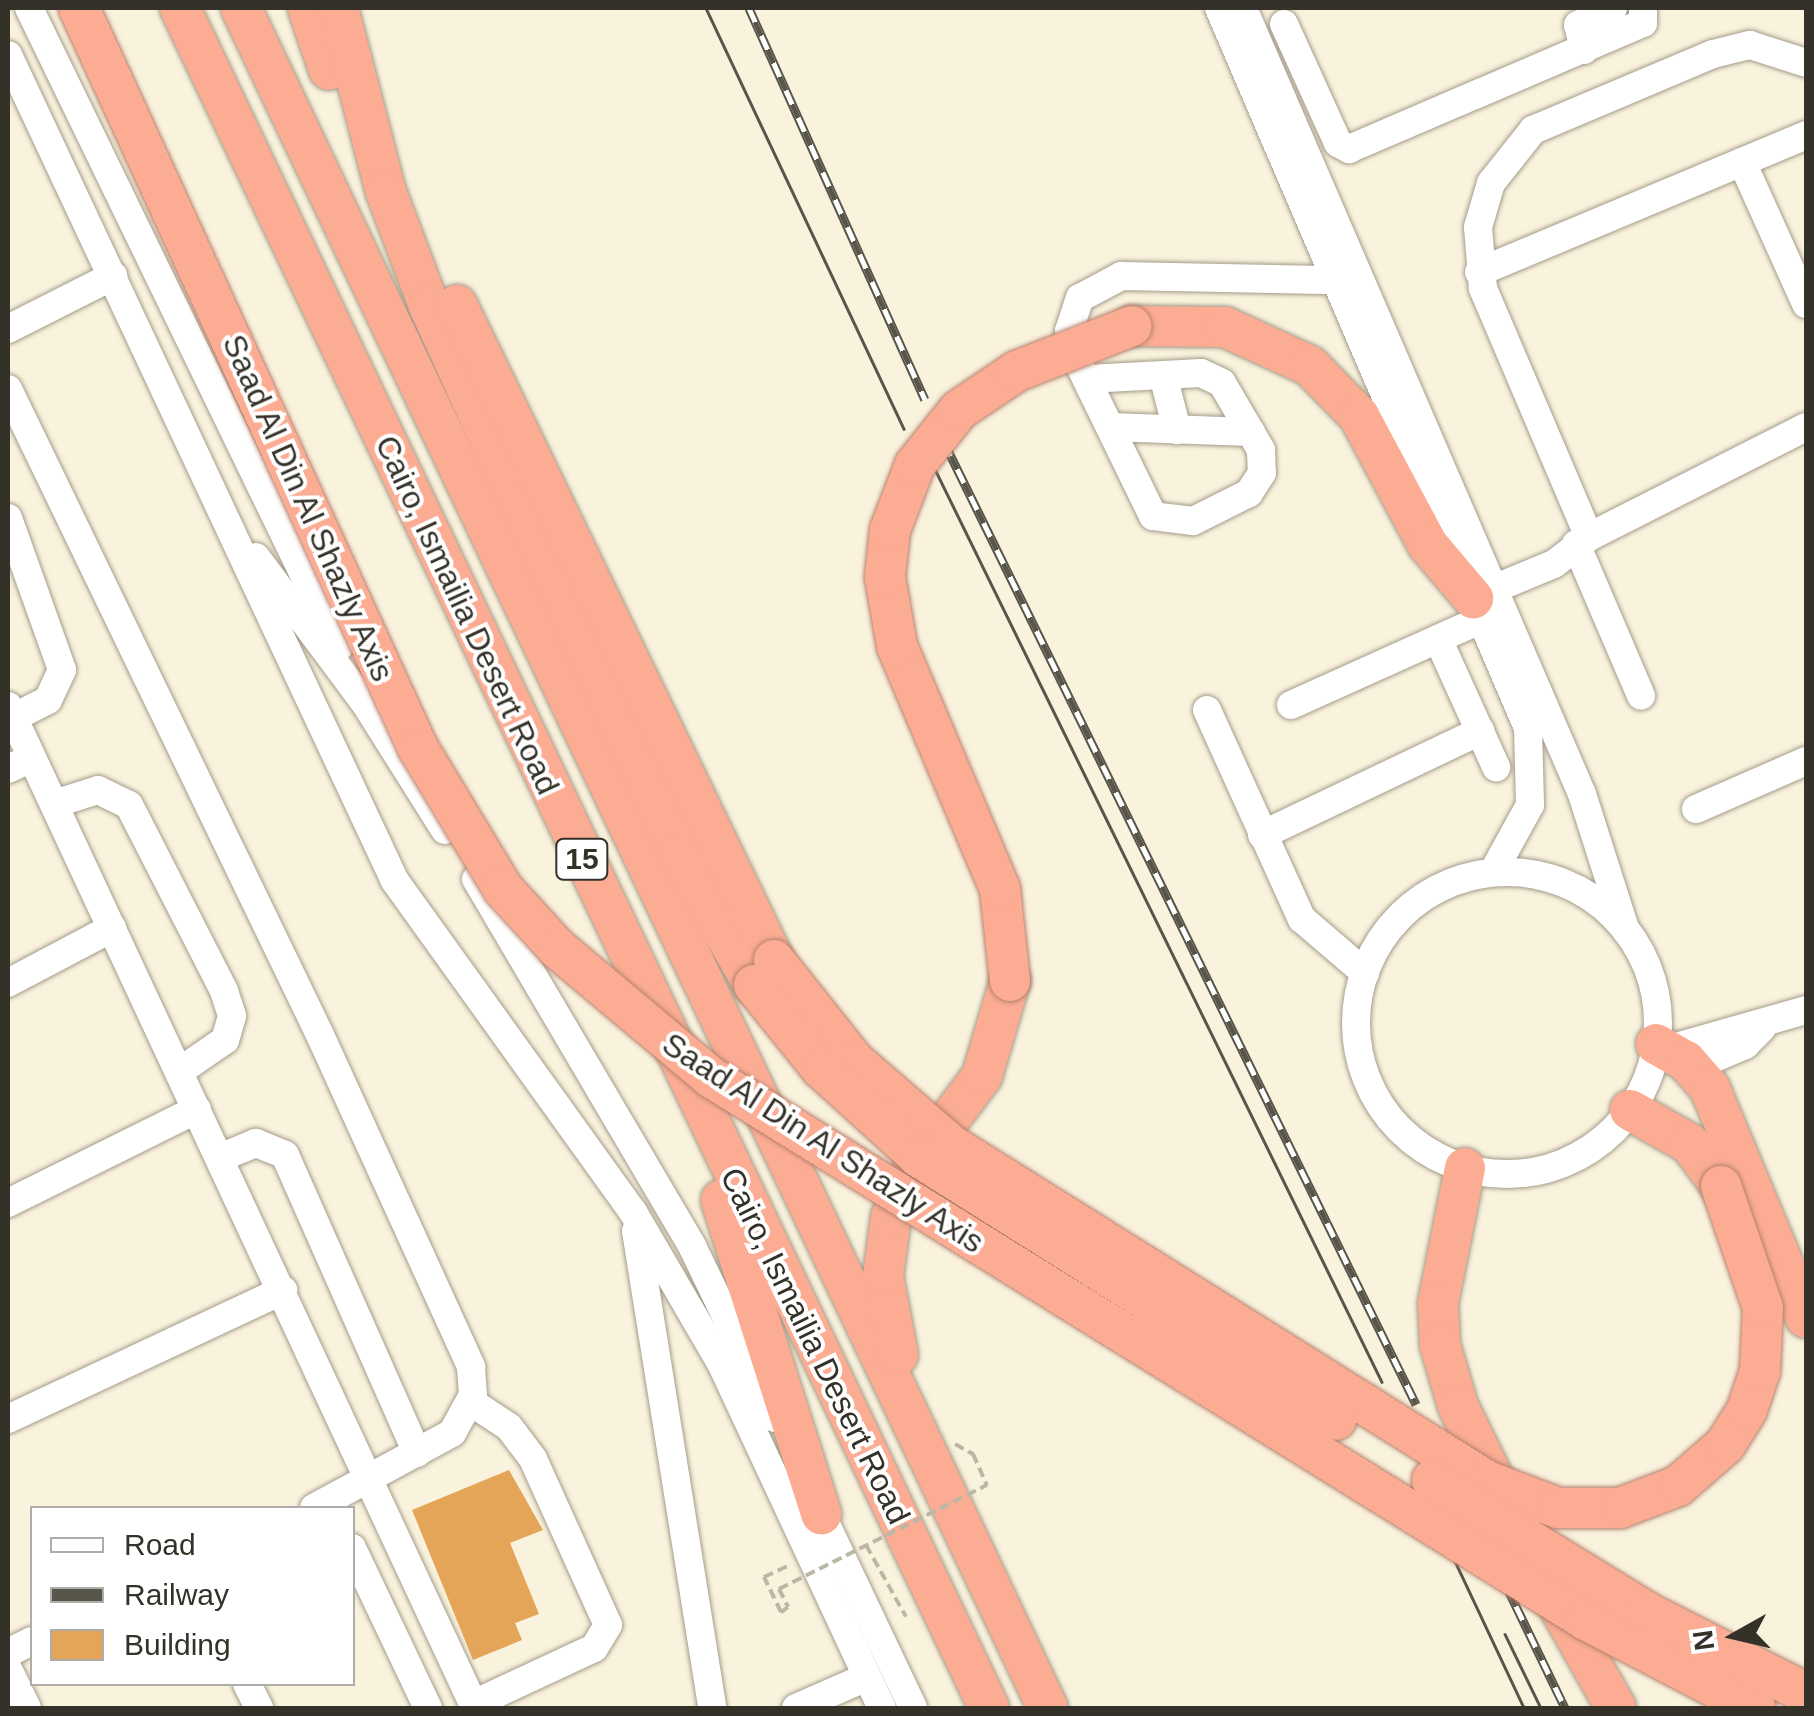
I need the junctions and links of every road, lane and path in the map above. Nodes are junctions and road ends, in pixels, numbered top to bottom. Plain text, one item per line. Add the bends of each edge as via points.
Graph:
1 (29, 8) edge
2 (79, 8) edge
3 (180, 8) edge
4 (308, 8) edge
5 (338, 8) edge
6 (1219, 8) edge
7 (1613, 8) edge
8 (1644, 8) edge
9 (245, 13) edge
10 (1263, 18) edge
11 (1584, 50) junction
12 (8, 55) edge
13 (1806, 63) edge
14 (1806, 135) edge
15 (1742, 162) junction
16 (386, 192) junction
17 (1328, 231) junction
18 (1479, 272) junction
19 (113, 276) junction
20 (1336, 280) junction
21 (1806, 304) edge
22 (8, 329) edge
23 (1162, 375) junction
24 (1087, 380) junction
25 (8, 389) edge
26 (1110, 427) junction
27 (1806, 428) edge
28 (1177, 430) junction
29 (1251, 432) junction
30 (222, 512) junction
31 (8, 518) edge
32 (1583, 540) junction
33 (1484, 595) junction
34 (1438, 639) junction
35 (1641, 696) dead end
36 (365, 703) junction
37 (1291, 705) dead end
38 (1208, 710) dead end
39 (10, 712) edge
40 (1480, 731) junction
41 (1806, 760) edge
42 (20, 764) edge
43 (1496, 767) dead end
44 (54, 804) junction
45 (1696, 809) dead end
46 (1262, 835) junction
47 (1493, 872) junction
48 (112, 928) junction
49 (1625, 929) junction
50 (764, 973) junction
51 (1365, 973) junction
52 (8, 982) edge
53 (1806, 1010) edge
54 (1673, 1054) junction
55 (180, 1071) junction
56 (685, 1076) junction
57 (197, 1109) junction
58 (1630, 1110) junction
59 (220, 1158) junction
60 (1465, 1168) junction
61 (8, 1204) edge
62 (634, 1212) junction
63 (282, 1290) junction
64 (1806, 1318) edge
65 (471, 1402) junction
66 (8, 1419) edge
67 (913, 1422) junction
68 (418, 1453) junction
69 (973, 1454) dead end
70 (371, 1480) junction
71 (326, 1506) edge
72 (821, 1514) junction
73 (866, 1545) junction
74 (355, 1554) edge
75 (810, 1555) junction
76 (922, 1609) junction
77 (877, 1632) junction
78 (8, 1670) edge
79 (867, 1677) junction
80 (1806, 1693) edge
81 (474, 1706) edge
82 (27, 1708) edge
83 (428, 1708) edge
84 (712, 1708) edge
85 (796, 1708) edge
86 (882, 1708) edge
87 (913, 1708) edge
88 (988, 1708) edge
89 (1048, 1708) edge
90 (1616, 1708) edge
91 (1755, 1708) edge

1 - 36 street
2 - 91 highway, Saad Al Din Al Shazly Axis, bridge via 418,748 503,889 557,948 712,1078 1586,1620
3 - 56 highway, Cairo, Ismailia Desert Road / 15
4 - 16 highway via 351,126
5 - 16 highway
6 - 10 street
7 - 11 street via 1578,25
8 - 11 street via 1643,23
9 - 67 highway, Cairo, Ismailia Desert Road / 15
10 - 11 street via 1338,143 1350,149
10 - 17 street via 1302,171
12 - 19 street
13 - 18 street via 1771,47 1733,48 1534,130 1487,194
14 - 15 street
15 - 18 street
15 - 21 street
16 - 50 highway, Saad Al Din Al Shazly Axis via 443,339 661,817
17 - 20 street
17 - 33 street
18 - 32 street
19 - 22 street
19 - 30 street
20 - 24 street via 1109,278 1088,289 1070,320 1070,343
20 - 33 street
23 - 24 street
23 - 28 street
23 - 29 street via 1216,378
24 - 26 street
25 - 65 street via 328,1052 471,1366
26 - 28 street
26 - 29 street via 1153,516 1178,525 1255,488 1263,457
27 - 32 street
28 - 29 street
30 - 36 street
30 - 62 street via 395,881
31 - 39 street via 62,670 48,700
32 - 33 street via 1554,564
32 - 35 street
33 - 34 street
33 - 47 street via 1534,766 1524,824
33 - 49 street via 1595,827
33 - 67 highway, bridge via 1428,546 1359,416 1310,366 1225,327 1132,326 1018,371 959,410 915,464 890,530 886,577 894,635 1000,889 1010,982 982,1076 906,1181 886,1236 885,1295
34 - 37 street
34 - 40 street
36 - 72 street via 556,1007 692,1246
38 - 46 street
39 - 42 street
40 - 43 street
40 - 46 street
41 - 45 street
42 - 44 street
44 - 48 street
44 - 55 street via 98,790 129,805 224,991 232,1016 225,1040
46 - 51 street via 1312,932
47 - 49 street via 1556,880 1594,900
47 - 51 street via 1414,904
48 - 52 street
48 - 55 street
49 - 54 street via 1654,987
50 - 58 highway, bridge via 951,1145 1487,1481 1558,1508 1620,1508 1678,1486 1725,1445 1760,1371 1763,1308 1721,1186 1677,1133
50 - 80 highway, Saad Al Din Al Shazly Axis, bridge via 858,1106 940,1173 1604,1586
51 - 60 street via 1357,1037 1377,1098 1420,1146
53 - 54 street via 1762,1028 1745,1046
54 - 58 street
54 - 64 highway
55 - 57 street
56 - 72 highway
56 - 76 highway, Cairo, Ismailia Desert Road / 15
57 - 59 street
57 - 61 street
58 - 60 street via 1601,1142 1564,1163 1522,1174
59 - 63 street
59 - 68 street via 256,1142 286,1154
60 - 90 highway via 1438,1303 1444,1366
62 - 75 street via 721,1363
62 - 84 street
63 - 66 street
63 - 70 street
65 - 68 street via 452,1432
65 - 81 street via 509,1428 532,1459 608,1625 594,1648
67 - 89 highway, Cairo, Ismailia Desert Road / 15
68 - 70 street
69 - 73 path, bridge via 987,1486
70 - 71 street
70 - 81 street
72 - 77 street
73 - 75 path, bridge via 779,1588 788,1607 781,1612 764,1577
73 - 76 path
74 - 83 street
75 - 79 street
76 - 77 path
76 - 88 highway, Cairo, Ismailia Desert Road / 15
77 - 87 street
78 - 82 street
79 - 85 street
79 - 86 street

